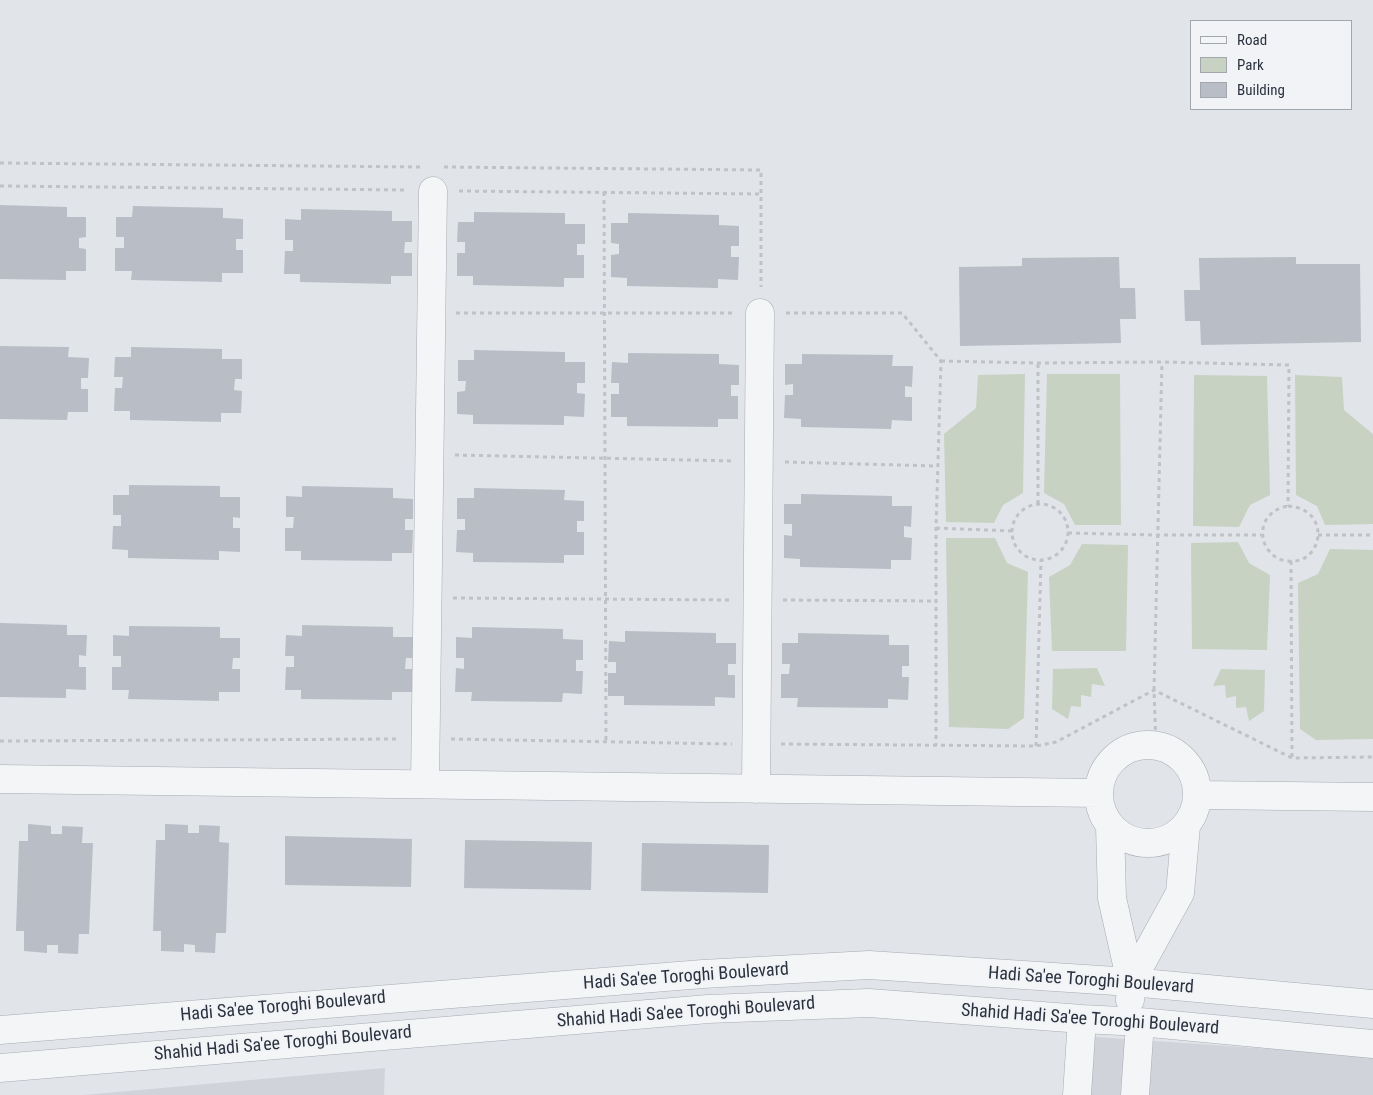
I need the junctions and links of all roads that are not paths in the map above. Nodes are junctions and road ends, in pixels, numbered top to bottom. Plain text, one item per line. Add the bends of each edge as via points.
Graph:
1 (434, 175) road end
2 (760, 313) road end
3 (0, 778) edge
4 (425, 784) junction
5 (756, 789) junction
6 (1099, 793) junction
7 (1198, 795) junction
8 (1373, 797) edge
9 (1110, 826) junction
10 (1186, 826) junction
11 (1132, 982) junction
12 (1373, 1004) edge
13 (1082, 1019) junction
14 (1135, 1022) junction
15 (0, 1030) edge
16 (1373, 1044) edge
17 (0, 1068) edge
18 (1077, 1095) edge
19 (1135, 1095) edge

1 - 4 street
2 - 5 street
3 - 4 street
4 - 5 street
5 - 6 street
6 - 7 street via 1102,776 1111,762 1124,751 1140,745 1174,752 1195,778
6 - 9 street via 1102,810
7 - 8 street
7 - 10 street
9 - 10 street via 1123,837 1139,843 1156,843 1172,838
9 - 11 street via 1112,898
10 - 11 street via 1180,893
11 - 12 street, Hadi Sa'ee Toroghi Boulevard
11 - 14 street
11 - 15 street, Hadi Sa'ee Toroghi Boulevard via 869,965 703,974
13 - 14 street, Shahid Hadi Sa'ee Toroghi Boulevard
13 - 17 street, Shahid Hadi Sa'ee Toroghi Boulevard via 869,1003 708,1009
13 - 18 street
14 - 16 street, Shahid Hadi Sa'ee Toroghi Boulevard
14 - 19 street

